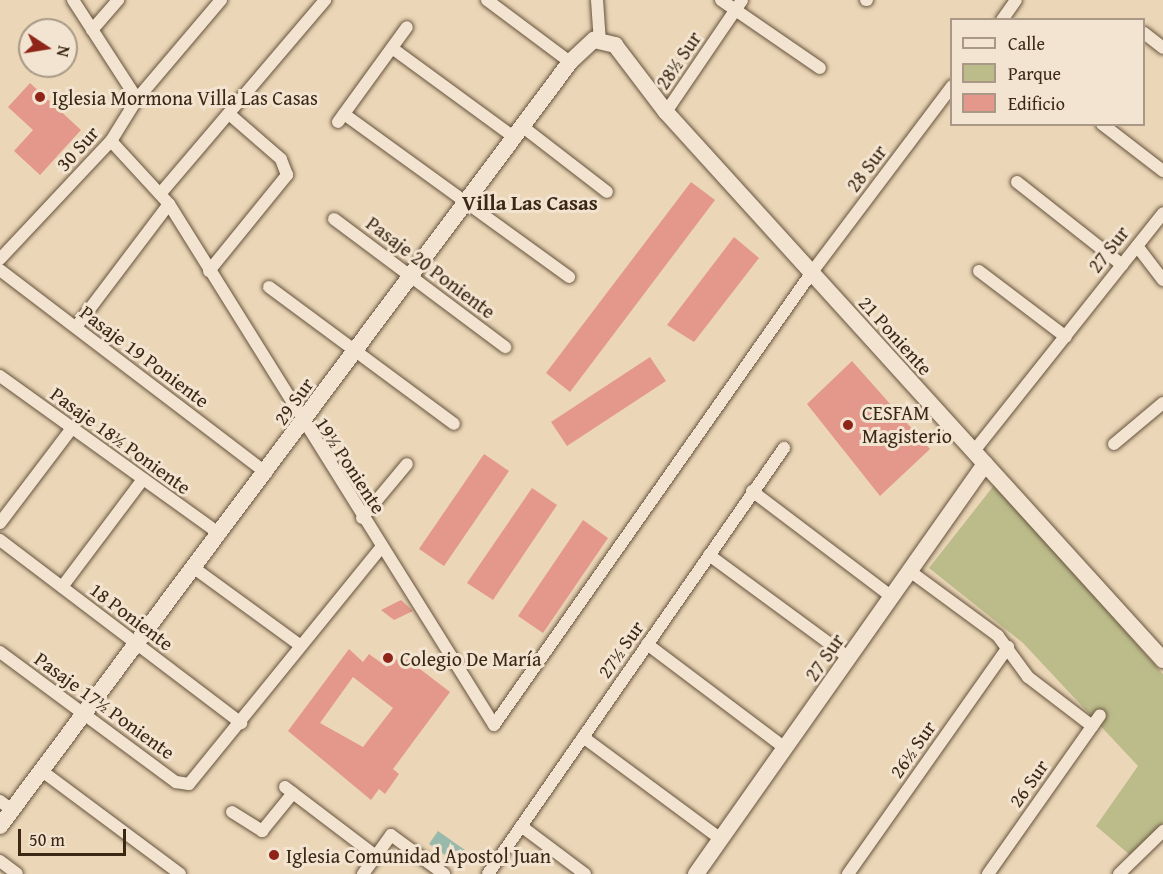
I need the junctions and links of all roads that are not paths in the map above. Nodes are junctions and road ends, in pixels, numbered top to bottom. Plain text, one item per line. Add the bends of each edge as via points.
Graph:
1 (73, 0) edge
2 (118, 0) edge
3 (220, 0) edge
4 (325, 0) edge
5 (487, 0) edge
6 (597, 0) edge
7 (721, 0) edge
8 (1016, 0) edge
9 (739, 5) edge
10 (1003, 18) edge
11 (407, 27) dead end
12 (92, 30) junction
13 (1145, 34) edge
14 (600, 39) junction
15 (393, 48) junction
16 (1163, 48) edge
17 (570, 62) junction
18 (820, 68) dead end
19 (950, 87) edge
20 (137, 99) junction
21 (666, 112) junction
22 (229, 114) junction
23 (1105, 126) edge
24 (519, 132) junction
25 (111, 141) junction
26 (1163, 171) edge
27 (1017, 182) dead end
28 (607, 192) dead end
29 (160, 194) junction
30 (169, 204) junction
31 (465, 204) junction
32 (1163, 213) edge
33 (334, 219) dead end
34 (1137, 246) junction
35 (0, 259) edge
36 (1122, 265) junction
37 (0, 270) edge
38 (209, 271) junction
39 (979, 271) dead end
40 (812, 272) junction
41 (411, 277) junction
42 (569, 277) dead end
43 (1163, 280) edge
44 (269, 287) dead end
45 (76, 327) junction
46 (1066, 337) junction
47 (505, 347) dead end
48 (356, 351) junction
49 (0, 376) edge
50 (1163, 403) edge
51 (302, 424) junction
52 (454, 424) dead end
53 (72, 428) junction
54 (1114, 444) dead end
55 (784, 448) dead end
56 (974, 451) junction
57 (407, 464) dead end
58 (985, 464) junction
59 (266, 472) junction
60 (143, 479) junction
61 (752, 491) junction
62 (362, 518) junction
63 (0, 523) edge
64 (219, 534) junction
65 (0, 540) edge
66 (381, 548) junction
67 (709, 555) junction
68 (194, 568) junction
69 (911, 572) junction
70 (62, 587) junction
71 (892, 597) junction
72 (137, 644) junction
73 (647, 644) junction
74 (301, 646) junction
75 (1008, 646) junction
76 (0, 652) edge
77 (849, 658) junction
78 (1163, 660) edge
79 (84, 715) junction
80 (1100, 716) dead end
81 (241, 723) junction
82 (494, 725) joint
83 (1092, 726) junction
84 (583, 737) junction
85 (785, 748) junction
86 (42, 771) junction
87 (6, 806) edge
88 (232, 812) dead end
89 (0, 826) edge
90 (521, 826) junction
91 (1163, 831) edge
92 (721, 839) junction
93 (376, 856) junction
94 (0, 861) edge
95 (1124, 872) edge
96 (18, 874) edge
97 (180, 874) edge
98 (363, 874) edge
99 (444, 874) edge
100 (488, 874) edge
101 (585, 874) edge
102 (696, 874) edge
103 (848, 874) edge
104 (988, 874) edge

1 - 12 street
2 - 12 street
3 - 20 street, 30 Sur
4 - 22 street
5 - 17 street
6 - 14 street
7 - 9 street
8 - 10 street
9 - 18 street
9 - 21 street, 28½ Sur
11 - 15 street
12 - 20 street
13 - 16 street
14 - 17 street, 29 Sur via 584,45
14 - 21 street, 21 Poniente via 615,45
15 - 24 street
15 - 31 street via 341,118
17 - 24 street, 29 Sur
19 - 40 street, 28 Sur
20 - 25 street, 30 Sur
21 - 40 street, 21 Poniente
22 - 29 street
22 - 38 street via 287,171 284,182
23 - 26 street
24 - 28 street
24 - 31 street, 29 Sur
25 - 29 street, 19½ Poniente
25 - 35 street, 30 Sur
27 - 36 street
29 - 30 street, 19½ Poniente
30 - 38 street, 19½ Poniente
30 - 45 street
31 - 41 street, 29 Sur
31 - 42 street
32 - 34 street, 27 Sur
33 - 41 street, Pasaje 20 Poniente
34 - 36 street, 27 Sur
34 - 43 street
36 - 46 street, 27 Sur
37 - 45 street, Pasaje 19 Poniente
38 - 51 street, 19½ Poniente
39 - 46 street
40 - 56 street, 21 Poniente
40 - 82 street, 28 Sur
41 - 47 street, Pasaje 20 Poniente
41 - 48 street, 29 Sur
44 - 48 street
45 - 59 street, Pasaje 19 Poniente
46 - 56 street, 27 Sur
48 - 51 street, 29 Sur
48 - 52 street
49 - 53 street, Pasaje 18½ Poniente
50 - 54 street
51 - 59 street, 29 Sur
51 - 62 street, 19½ Poniente
53 - 60 street, Pasaje 18½ Poniente
53 - 63 street
55 - 61 street, 27½ Sur
56 - 58 street, 21 Poniente
57 - 62 street
58 - 69 street, 27 Sur
58 - 78 street, 21 Poniente
59 - 64 street, 29 Sur
60 - 64 street, Pasaje 18½ Poniente
60 - 70 street
61 - 67 street, 27½ Sur
61 - 71 street
62 - 66 street, 19½ Poniente
64 - 68 street, 29 Sur
65 - 70 street, 18 Poniente
66 - 74 street
66 - 82 street, 19½ Poniente
67 - 73 street, 27½ Sur
67 - 77 street
68 - 72 street, 29 Sur
68 - 74 street
69 - 71 street, 27 Sur
69 - 75 street
70 - 72 street, 18 Poniente
71 - 77 street, 27 Sur
72 - 79 street, 29 Sur
72 - 81 street, 18 Poniente
73 - 84 street, 27½ Sur
73 - 85 street
74 - 81 street
75 - 83 street via 1028,677
75 - 103 street, 26½ Sur
76 - 79 street, Pasaje 17½ Poniente
77 - 85 street, 27 Sur
79 - 81 street, Pasaje 17½ Poniente via 176,782 189,784
79 - 86 street, 29 Sur
80 - 83 street, 26 Sur
83 - 104 street, 26 Sur
84 - 90 street, 27½ Sur
84 - 92 street
85 - 92 street, 27 Sur
86 - 87 street, 29 Sur
86 - 97 street
87 - 89 street, 29 Sur
88 - 93 street via 262,831 289,790
90 - 100 street, 27½ Sur
90 - 101 street
91 - 95 street
92 - 102 street, 27 Sur
93 - 98 street
93 - 99 street via 391,836
94 - 96 street

